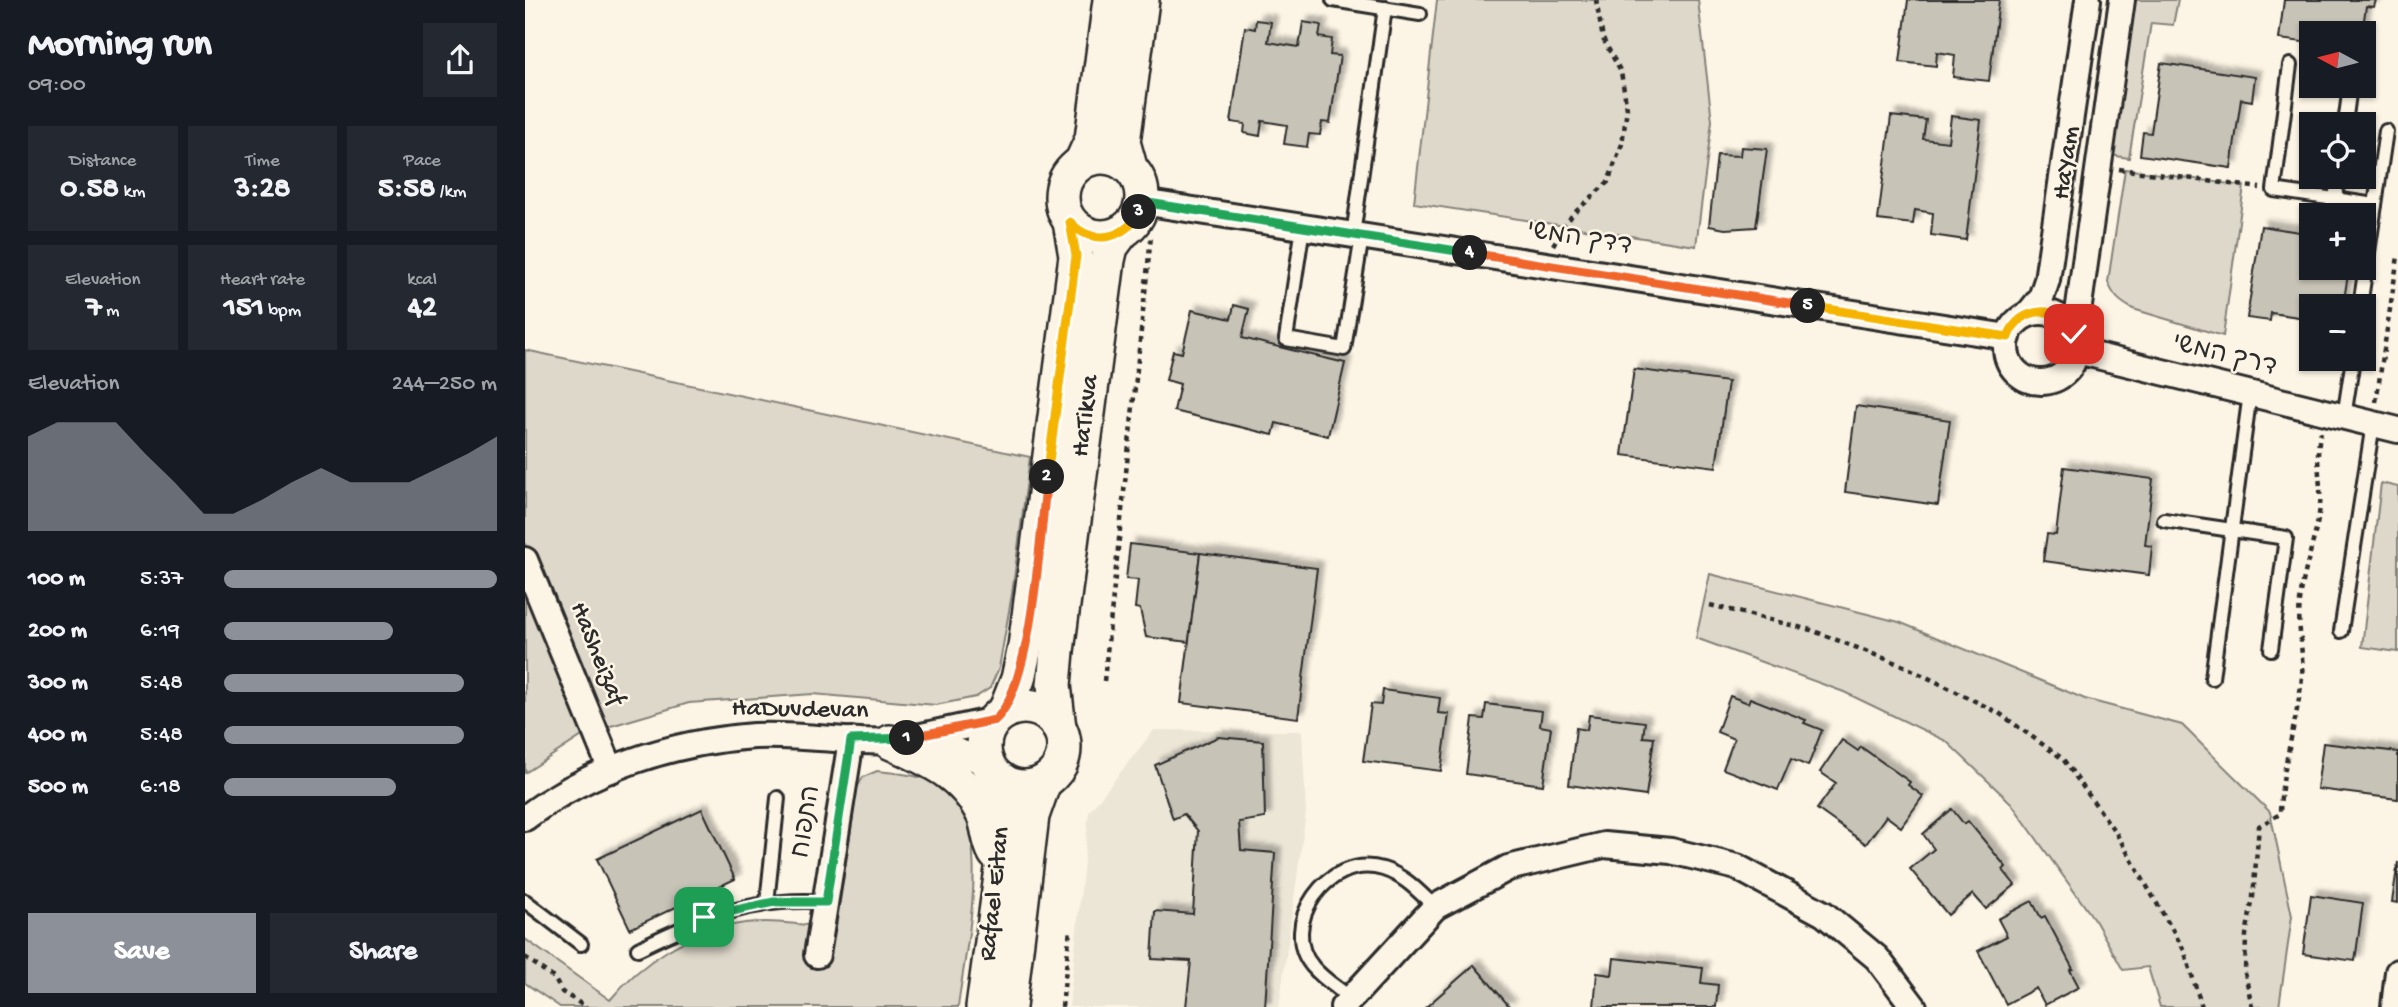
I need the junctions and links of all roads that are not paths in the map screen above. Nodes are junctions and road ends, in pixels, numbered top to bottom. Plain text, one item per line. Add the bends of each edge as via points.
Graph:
1 (1110, 0) edge
2 (1142, 0) edge
3 (1333, 0) edge
4 (2088, 0) edge
5 (2122, 0) edge
6 (1385, 8) junction
7 (1420, 14) dead end
8 (2290, 65) dead end
9 (2386, 131) dead end
10 (1082, 162) junction
11 (1130, 167) junction
12 (2336, 189) edge
13 (2335, 199) junction
14 (1142, 202) junction
15 (2362, 203) edge
16 (2375, 203) edge
17 (1070, 222) junction
18 (1303, 227) junction
19 (1122, 232) junction
20 (1357, 235) junction
21 (2029, 313) junction
22 (2008, 337) junction
23 (2076, 343) junction
24 (2349, 371) edge
25 (2250, 393) junction
26 (2336, 415) junction
27 (2373, 424) junction
28 (2398, 430) edge
29 (2164, 520) dead end
30 (2233, 530) junction
31 (525, 560) edge
32 (2341, 631) dead end
33 (2271, 649) dead end
34 (2212, 678) dead end
35 (1000, 716) junction
36 (1059, 728) junction
37 (851, 740) junction
38 (886, 742) junction
39 (611, 770) junction
40 (996, 774) junction
41 (1044, 782) junction
42 (778, 798) dead end
43 (525, 818) edge
44 (1003, 866) junction
45 (525, 901) edge
46 (826, 902) junction
47 (767, 903) junction
48 (1435, 907) junction
49 (581, 944) dead end
50 (638, 949) dead end
51 (817, 955) dead end
52 (2398, 972) edge
53 (1347, 1003) edge
54 (983, 1007) edge
55 (1009, 1007) edge
56 (1914, 1007) edge
57 (2394, 1007) edge

1 - 10 street via 1091,139
2 - 11 street via 1123,142
3 - 6 lane
4 - 21 street, HaYam via 2047,280
5 - 23 street, HaYam
6 - 7 lane
6 - 20 lane
8 - 13 lane via 2274,190
9 - 16 lane
10 - 11 street via 1107,157
10 - 17 street via 1069,174 1062,192
11 - 14 street via 1140,183
12 - 13 lane
13 - 15 lane
14 - 18 street, דדך המשי
14 - 19 street via 1135,220
17 - 19 street via 1091,236 1104,238
17 - 35 street, HaTikva via 1076,256 1025,647 1018,679
18 - 20 street, דדך המשי
18 - 20 lane via 1286,339 1344,349
19 - 36 street, HaTikva via 1108,260 1057,651 1054,685
20 - 22 street, דדך המשי
21 - 22 street via 2015,322
21 - 23 street via 2057,315 2066,321
22 - 23 street via 2010,364 2031,381 2059,378 2071,367
23 - 25 street, דרך המשי
24 - 26 lane
25 - 26 street, דרך המשי
25 - 30 lane
26 - 27 street, דרך המשי
27 - 28 street, דרך המשי
27 - 32 lane
29 - 30 lane
30 - 33 lane via 2286,538
30 - 34 lane
31 - 39 street, HaSheizaf
35 - 36 street via 1023,707 1036,709
35 - 38 street, HaDuvdevan
35 - 40 street via 985,742
36 - 41 street via 1063,758
37 - 38 street, HaDuvdevan
37 - 39 street, HaDuvdevan via 756,736 711,740
37 - 46 street, התפוח
38 - 40 street, HaDuvdevan via 964,752
38 - 44 street via 938,764 972,794 985,818 990,845
39 - 43 street, HaDuvdevan
40 - 41 street via 1019,787
40 - 44 street, Rafael Eitan via 1006,840
41 - 55 street, Rafael Eitan via 1032,816
42 - 47 lane
44 - 54 street, Rafael Eitan
45 - 49 lane
46 - 47 lane
46 - 51 street, התפוח
47 - 50 lane via 704,917
48 - 53 street
48 - 53 lane via 1404,878 1358,865 1335,874 1317,889 1304,914 1303,941 1311,966
48 - 56 street via 1508,869 1604,845 1671,851 1737,867 1824,914 1878,958
52 - 57 street

